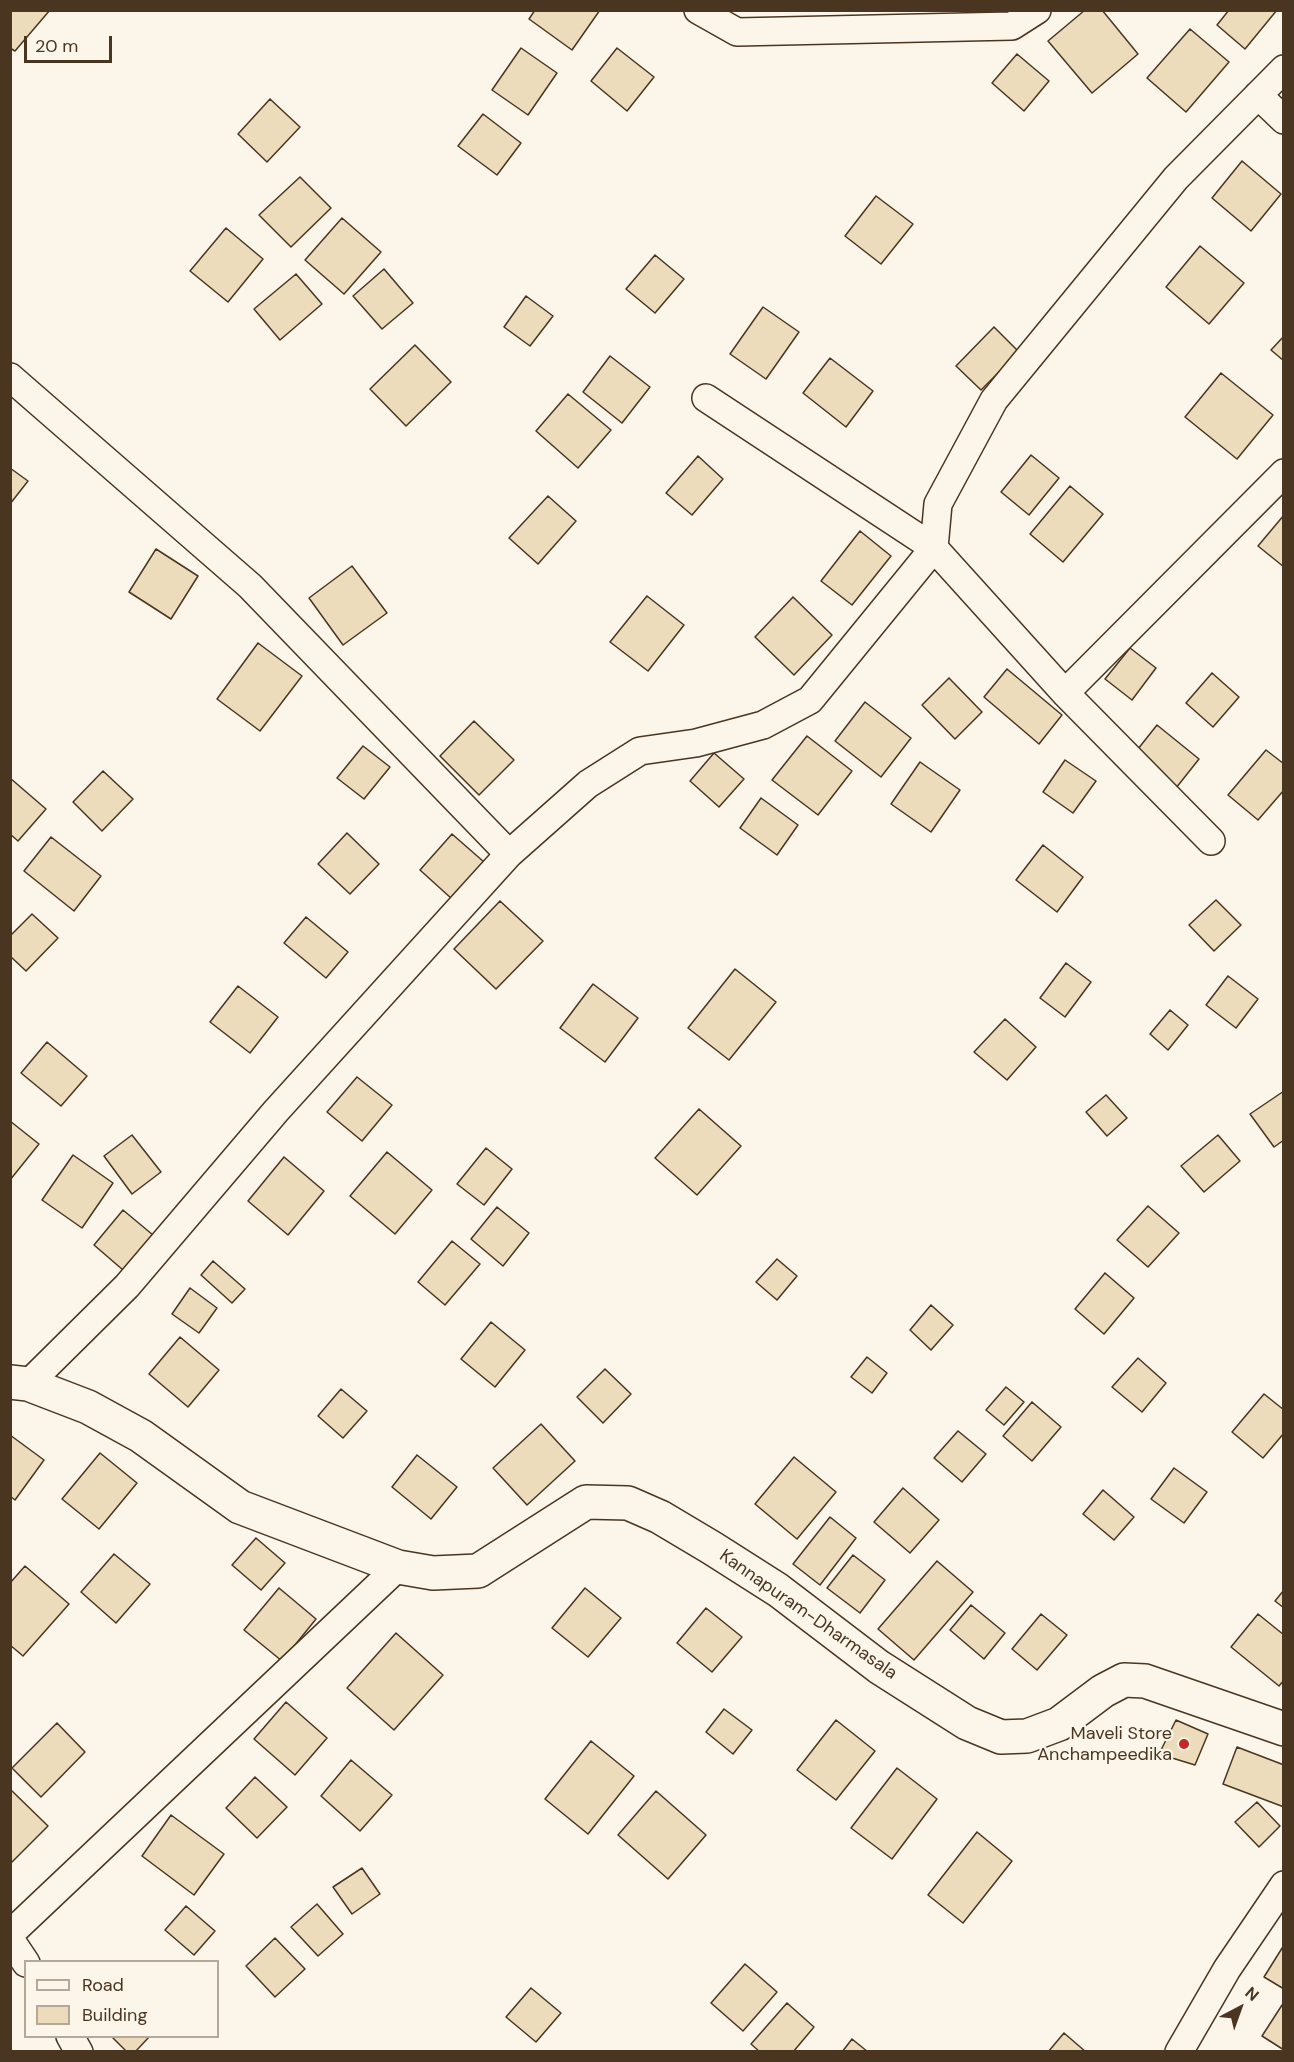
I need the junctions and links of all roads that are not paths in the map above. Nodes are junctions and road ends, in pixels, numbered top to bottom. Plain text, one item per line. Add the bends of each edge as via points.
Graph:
1 (698, 10) edge
2 (1037, 10) edge
3 (1284, 69) edge
4 (1258, 95) junction
5 (1284, 120) edge
6 (10, 377) edge
7 (706, 398) dead end
8 (1284, 473) edge
9 (934, 548) junction
10 (1065, 693) junction
11 (1211, 841) dead end
12 (509, 854) junction
13 (19, 1383) edge
14 (398, 1567) junction
15 (1284, 1729) edge
16 (1284, 1885) edge
17 (10, 1934) edge
18 (10, 1939) edge
19 (24, 1960) edge
20 (71, 2038) edge
21 (79, 2052) edge
22 (1179, 2052) edge

1 - 2 street via 737,32 1012,26
3 - 4 street
4 - 5 street
4 - 9 street via 1176,178 994,399 938,504
6 - 12 street via 250,586
7 - 9 street
8 - 10 street
9 - 10 street
9 - 12 street via 810,700 763,725 696,743 640,751 588,784
10 - 11 street
12 - 13 street via 276,1111 127,1286
13 - 14 main road, Kannapuram-Dharmasala via 88,1407 141,1436 240,1507
14 - 15 main road, Kannapuram-Dharmasala via 433,1573 478,1571 585,1502 628,1503 660,1517 778,1590 879,1667 968,1724 1001,1737 1027,1737 1059,1724 1124,1680 1145,1681
14 - 17 street
16 - 22 street via 1227,1969
18 - 19 street
20 - 21 street

